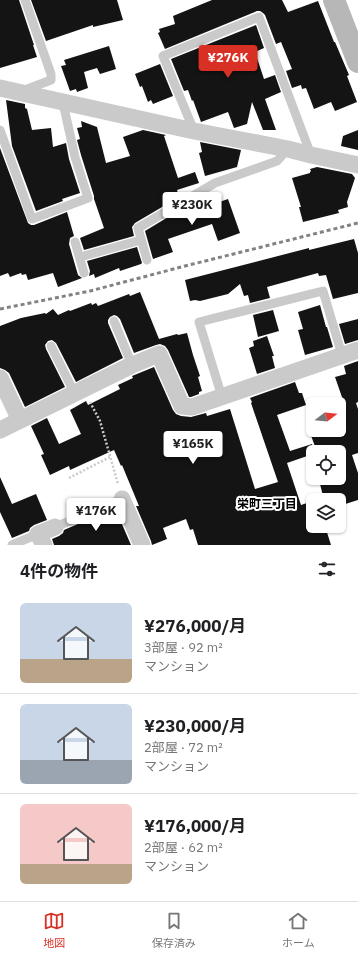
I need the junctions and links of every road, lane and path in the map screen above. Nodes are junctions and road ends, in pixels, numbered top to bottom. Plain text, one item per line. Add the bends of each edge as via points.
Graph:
1 (25, 0) edge
2 (334, 0) edge
3 (358, 62) edge
4 (0, 88) edge
5 (18, 92) junction
6 (63, 102) junction
7 (0, 130) edge
8 (194, 131) junction
9 (288, 149) junction
10 (312, 155) junction
11 (358, 165) edge
12 (141, 240) junction
13 (75, 242) dead end
14 (80, 257) junction
15 (148, 260) dead end
16 (84, 273) dead end
17 (114, 321) dead end
18 (51, 346) dead end
19 (358, 350) edge
20 (342, 355) junction
21 (132, 365) junction
22 (0, 378) edge
23 (79, 392) junction
24 (222, 397) junction
25 (20, 420) junction
26 (0, 430) edge
27 (110, 457) junction
28 (69, 478) dead end
29 (122, 499) junction
30 (55, 527) joint
31 (41, 540) edge
32 (12, 545) edge
33 (142, 545) edge

1 - 5 lane via 51,80
2 - 3 street
4 - 5 street
5 - 6 street
6 - 7 lane via 75,157 88,198 32,219
6 - 8 street
8 - 9 street
8 - 10 lane via 163,56 259,17
9 - 10 street
9 - 12 lane via 277,161 214,183 138,228
10 - 11 street
12 - 14 lane
12 - 15 lane
13 - 14 lane
14 - 16 lane
17 - 21 lane
18 - 23 lane
19 - 20 street
20 - 24 street
20 - 24 lane via 323,291 199,322
21 - 23 street
21 - 24 street via 159,354 182,406 192,407
22 - 25 street
23 - 25 street
23 - 27 path via 100,422
25 - 26 street
27 - 28 path
27 - 29 path
29 - 30 lane
29 - 33 street
30 - 31 street
31 - 32 lane

